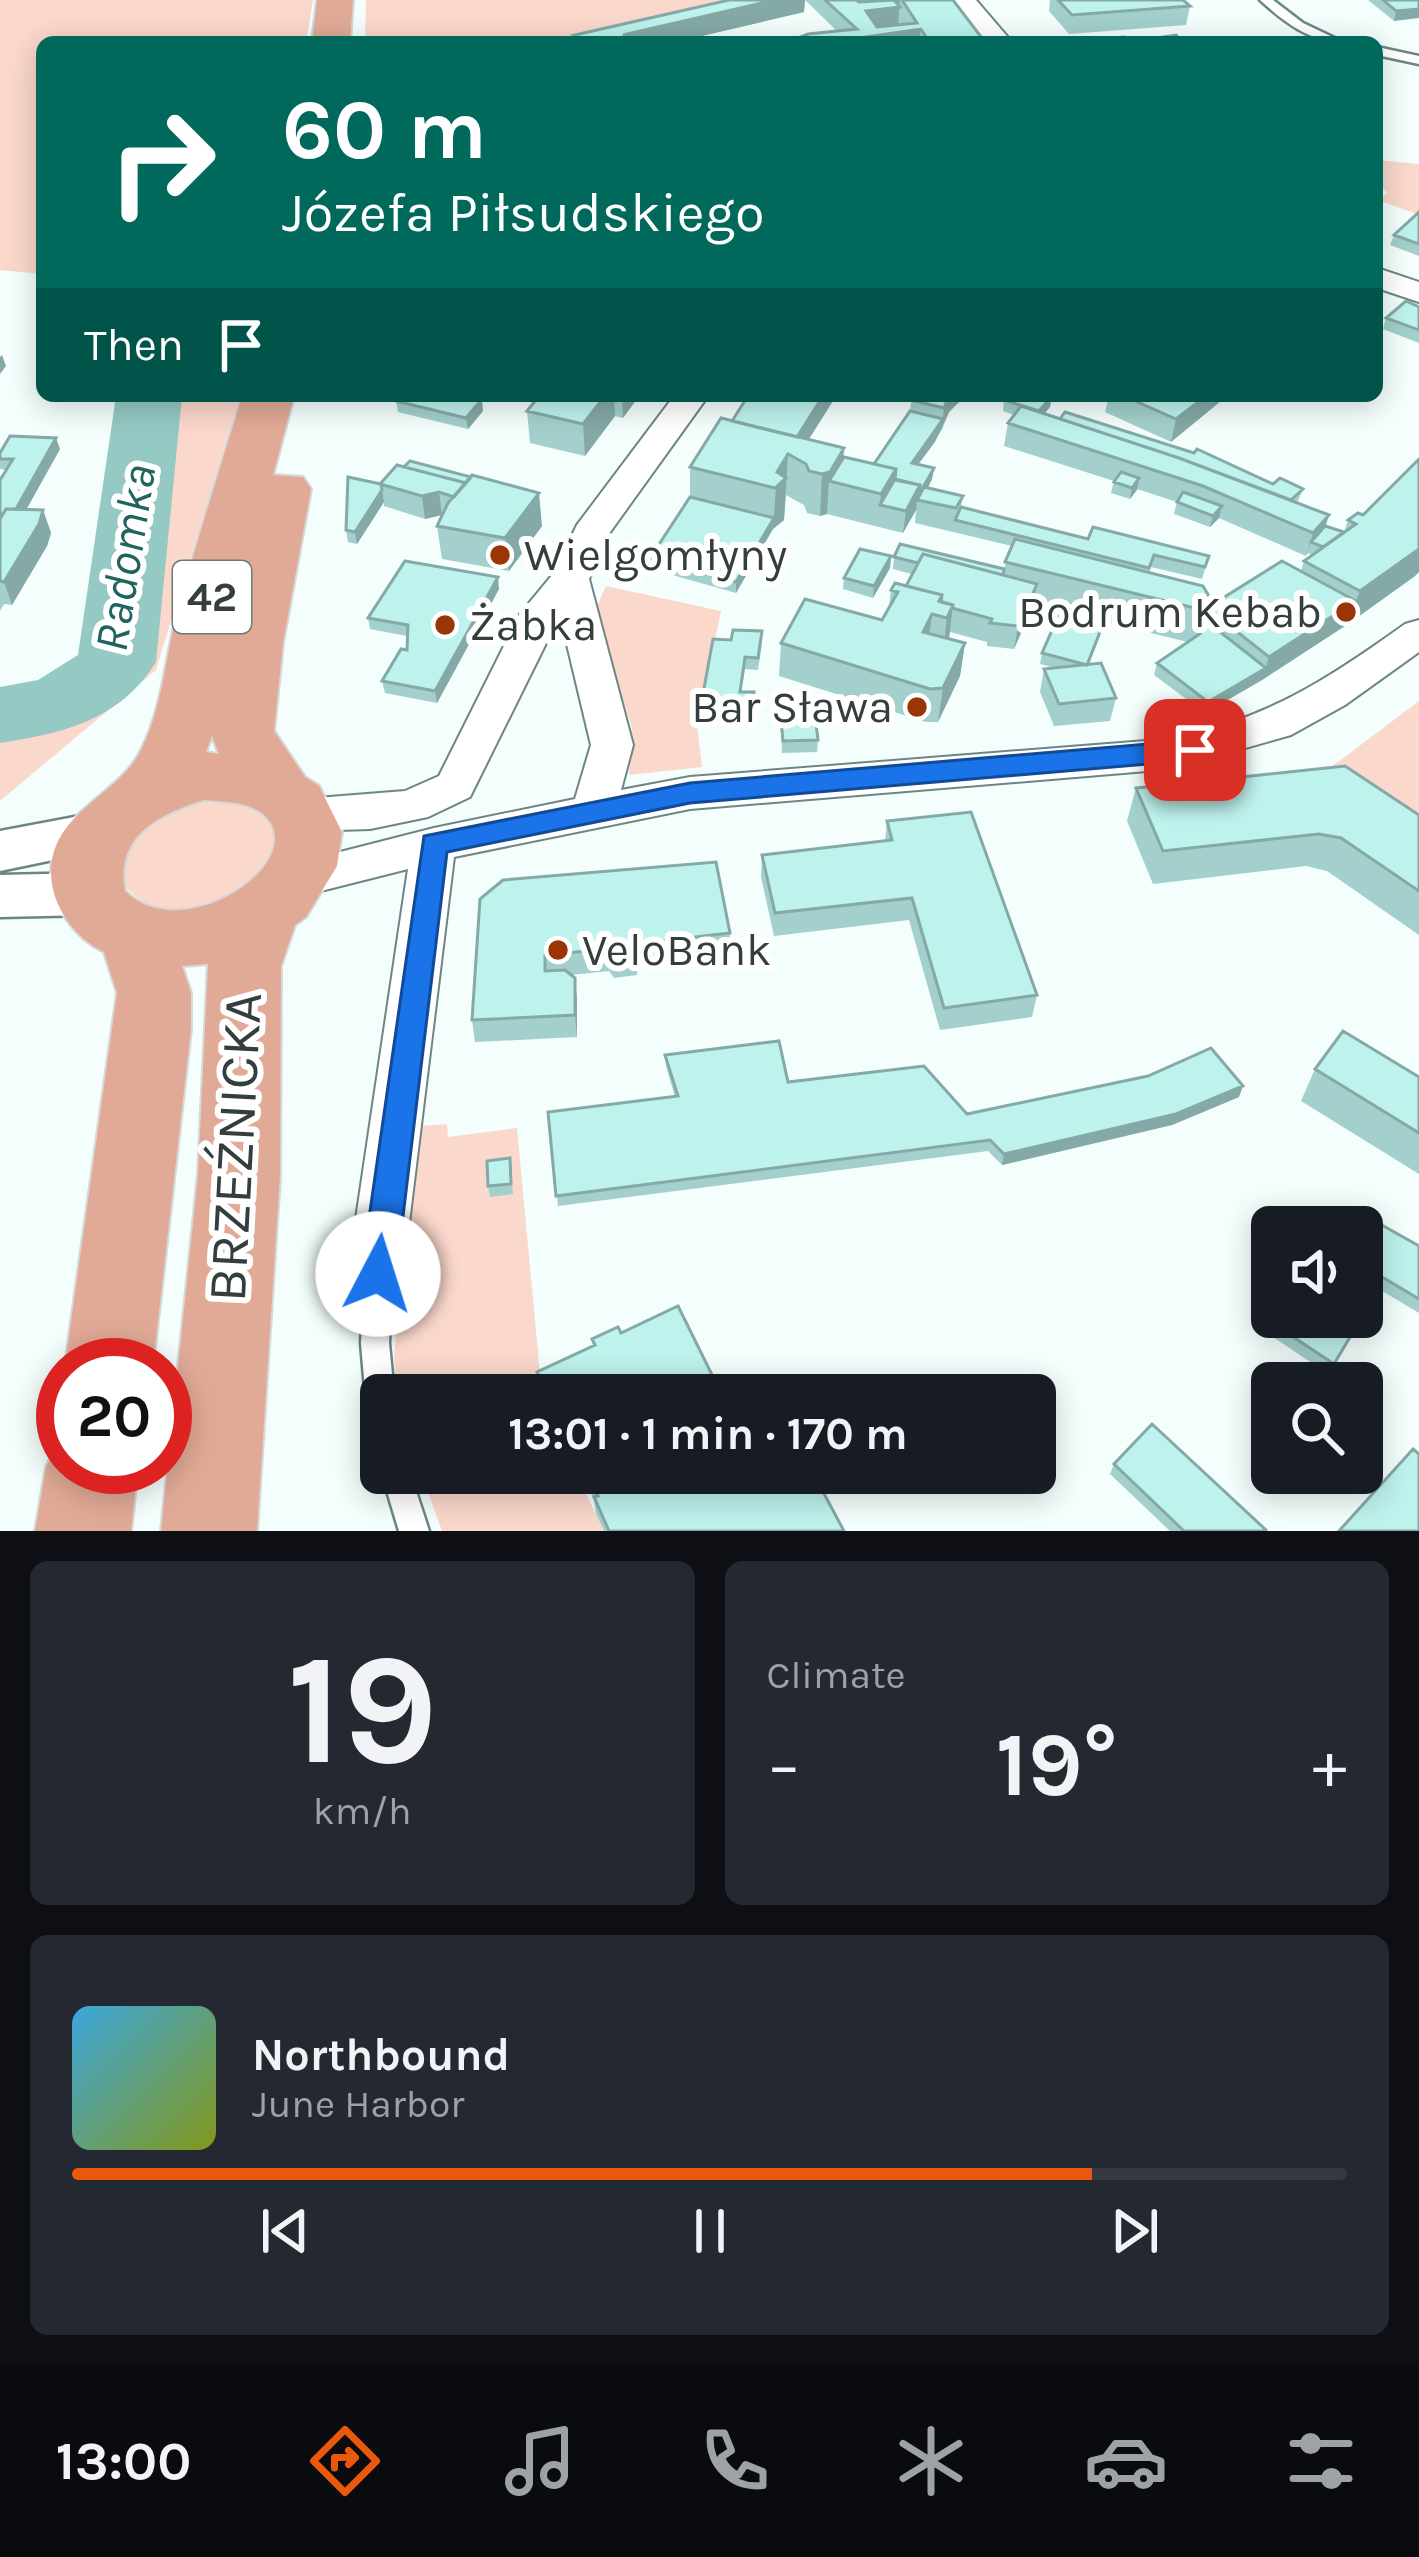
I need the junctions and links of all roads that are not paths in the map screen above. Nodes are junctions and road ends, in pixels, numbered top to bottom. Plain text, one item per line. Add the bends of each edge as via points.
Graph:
1 (334, 0) edge
2 (963, 0) edge
3 (1266, 0) edge
4 (331, 36) edge
5 (995, 36) edge
6 (1323, 36) edge
7 (1383, 52) edge
8 (1419, 60) edge
9 (1383, 279) edge
10 (1419, 293) edge
11 (266, 402) edge
12 (298, 402) edge
13 (687, 402) edge
14 (570, 579) junction
15 (1419, 633) edge
16 (455, 786) junction
17 (594, 809) junction
18 (501, 829) junction
19 (434, 844) junction
20 (286, 849) junction
21 (0, 851) edge
22 (118, 863) junction
23 (0, 896) edge
24 (380, 1239) joint
25 (113, 1338) edge
26 (378, 1374) edge
27 (88, 1494) edge
28 (402, 1494) edge
29 (82, 1531) edge
30 (209, 1531) edge
31 (414, 1531) edge

1 - 4 main road
2 - 5 street
3 - 6 lane
7 - 8 lane
9 - 10 street
11 - 22 main road, 42 via 186,728
12 - 20 main road, 42 via 242,730
13 - 14 street via 590,533
14 - 16 street via 539,614
14 - 17 street via 611,745
15 - 17 street via 1306,714 1264,733 1171,754 690,793
16 - 18 street
16 - 20 street
17 - 18 street
18 - 19 street
19 - 20 street
19 - 24 street
20 - 22 main road via 231,776 204,776
20 - 22 main road via 236,929 201,939 166,940
20 - 30 main road, BRZEŹNICKA via 244,966 239,1174
21 - 22 street
22 - 23 street
22 - 25 main road, BRZEŹNICKA via 154,993
24 - 26 lane
27 - 29 main road
28 - 31 lane

